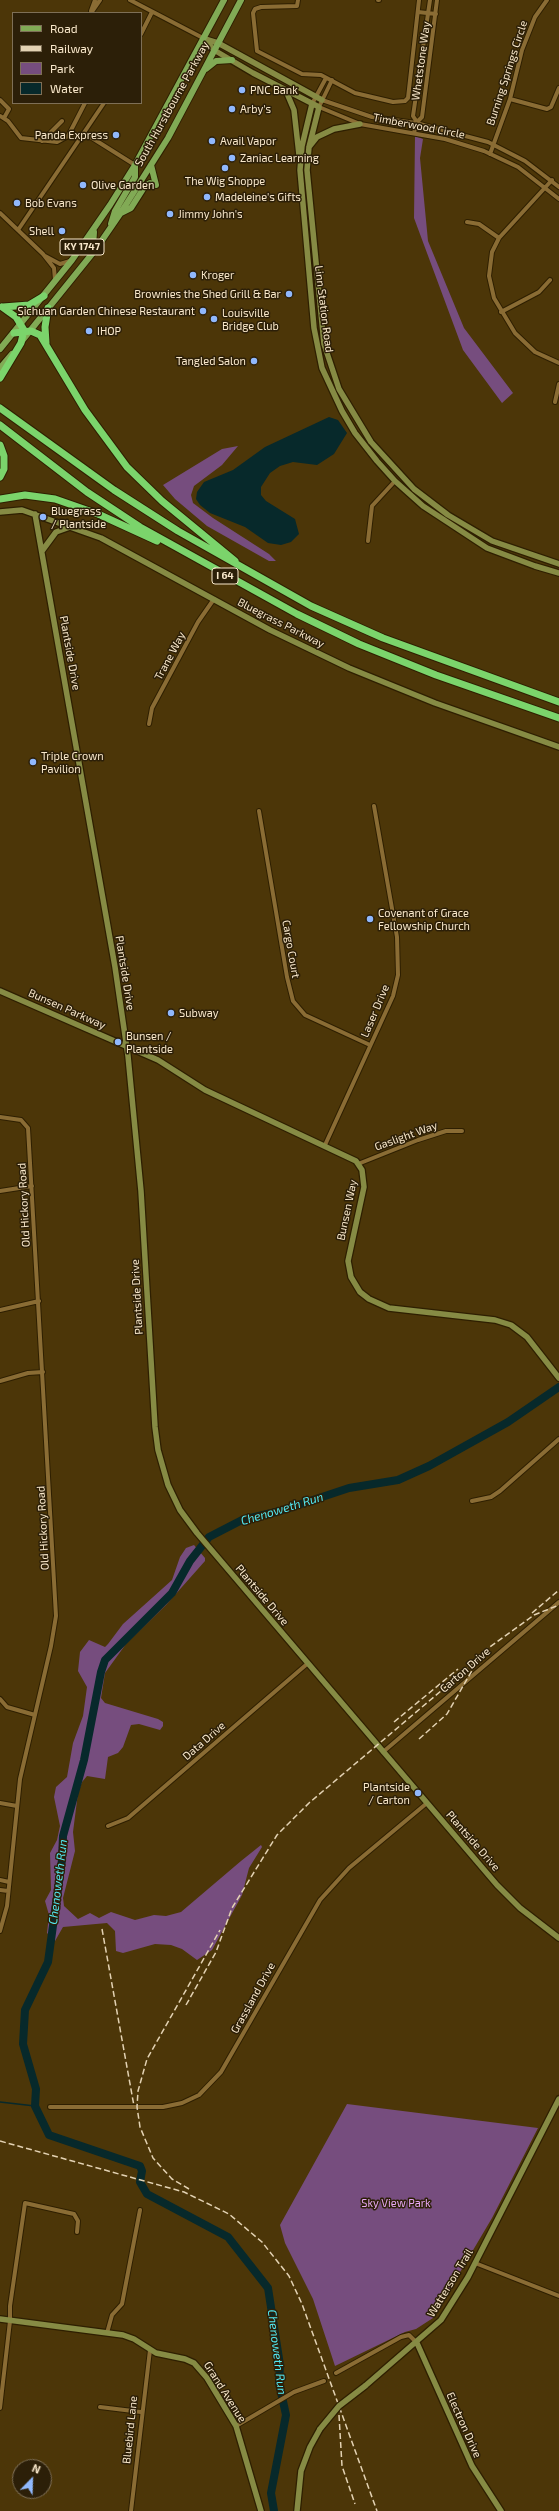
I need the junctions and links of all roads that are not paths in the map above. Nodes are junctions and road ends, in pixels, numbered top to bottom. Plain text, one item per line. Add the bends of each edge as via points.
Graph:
1 (95, 0) edge
2 (100, 0) edge
3 (130, 0) edge
4 (224, 0) edge
5 (241, 0) edge
6 (298, 0) edge
7 (419, 0) edge
8 (429, 0) edge
9 (547, 0) edge
10 (437, 1) edge
11 (90, 12) edge
12 (91, 12) edge
13 (152, 12) junction
14 (418, 12) junction
15 (429, 13) junction
16 (436, 14) junction
17 (142, 32) edge
18 (203, 38) junction
19 (218, 43) junction
20 (214, 50) junction
21 (232, 60) junction
22 (204, 72) junction
23 (326, 78) junction
24 (332, 80) junction
25 (559, 88) edge
26 (286, 91) junction
27 (316, 97) junction
28 (510, 99) junction
29 (0, 100) edge
30 (322, 100) junction
31 (85, 104) edge
32 (103, 104) edge
33 (312, 104) junction
34 (319, 107) junction
35 (2, 117) edge
36 (62, 121) dead end
37 (417, 122) junction
38 (360, 124) junction
39 (84, 133) junction
40 (414, 133) junction
41 (42, 142) junction
42 (493, 144) junction
43 (309, 147) junction
44 (490, 154) junction
45 (300, 159) junction
46 (135, 165) junction
47 (151, 165) junction
48 (552, 180) junction
49 (544, 187) junction
50 (559, 187) edge
51 (559, 199) edge
52 (0, 213) edge
53 (120, 214) junction
54 (467, 222) dead end
55 (18, 230) junction
56 (94, 230) junction
57 (109, 230) junction
58 (499, 238) junction
59 (96, 249) junction
60 (43, 254) junction
61 (72, 260) junction
62 (550, 280) dead end
63 (55, 282) junction
64 (44, 296) junction
65 (1, 307) edge
66 (48, 308) junction
67 (501, 312) junction
68 (26, 328) junction
69 (14, 333) joint
70 (21, 343) junction
71 (46, 343) junction
72 (0, 349) edge
73 (559, 363) edge
74 (0, 368) edge
75 (0, 378) edge
76 (559, 384) edge
77 (555, 402) dead end
78 (0, 408) edge
79 (0, 424) edge
80 (0, 445) edge
81 (0, 477) edge
82 (395, 482) junction
83 (0, 499) edge
84 (0, 512) edge
85 (35, 514) junction
86 (71, 527) junction
87 (368, 541) dead end
88 (42, 550) junction
89 (187, 553) junction
90 (559, 564) edge
91 (239, 566) junction
92 (559, 573) edge
93 (214, 600) junction
94 (559, 702) edge
95 (559, 718) edge
96 (149, 724) dead end
97 (559, 747) edge
98 (374, 806) dead end
99 (259, 811) dead end
100 (0, 991) edge
101 (370, 1045) junction
102 (126, 1046) junction
103 (0, 1117) edge
104 (462, 1130) dead end
105 (325, 1145) junction
106 (358, 1164) junction
107 (32, 1186) junction
108 (0, 1191) edge
109 (39, 1301) junction
110 (0, 1310) edge
111 (43, 1372) junction
112 (559, 1378) edge
113 (0, 1381) edge
114 (559, 1439) edge
115 (472, 1501) dead end
116 (559, 1602) edge
117 (308, 1664) junction
118 (0, 1699) edge
119 (35, 1715) junction
120 (383, 1752) junction
121 (0, 1803) edge
122 (427, 1803) junction
123 (17, 1806) junction
124 (108, 1826) dead end
125 (0, 1880) edge
126 (9, 1882) junction
127 (0, 1890) edge
128 (8, 1891) junction
129 (0, 1931) edge
130 (559, 1938) edge
131 (559, 2099) edge
132 (50, 2107) dead end
133 (140, 2210) dead end
134 (77, 2232) dead end
135 (475, 2263) junction
136 (559, 2296) edge
137 (0, 2320) edge
138 (10, 2321) junction
139 (108, 2333) junction
140 (417, 2343) junction
141 (150, 2350) junction
142 (336, 2373) dead end
143 (324, 2381) dead end
144 (100, 2407) dead end
145 (0, 2408) edge
146 (141, 2412) junction
147 (236, 2426) junction
148 (131, 2511) edge
149 (261, 2511) edge
150 (296, 2511) edge
151 (501, 2511) edge

1 - 11 street
2 - 12 street
3 - 13 street
4 - 18 main road, South Hurstbourne Parkway / KY 1747
5 - 19 main road, South Hurstbourne Parkway / KY 1747
6 - 23 street via 296,6 255,9 253,13 256,50 302,74 317,74
7 - 14 street
8 - 10 street
8 - 15 street, Whetstone Way
9 - 28 street, Burning Springs Circle via 538,11 522,50
10 - 16 street, Whetstone Way
13 - 17 street
13 - 18 street
14 - 15 street
14 - 24 street via 408,98 405,102 355,93
15 - 16 street
15 - 37 street, Whetstone Way via 413,116
16 - 37 street, Whetstone Way via 422,117
18 - 19 street
18 - 20 street
18 - 46 main road, South Hurstbourne Parkway / KY 1747
19 - 20 main road, South Hurstbourne Parkway / KY 1747
19 - 27 street, Timberwood Circle
20 - 21 street
20 - 22 main road, South Hurstbourne Parkway / KY 1747
21 - 22 main road via 216,61
21 - 26 street
22 - 47 main road, South Hurstbourne Parkway / KY 1747
23 - 24 street
23 - 27 street
24 - 30 street
25 - 28 street via 551,107 547,109
26 - 33 street
26 - 45 street via 294,110
27 - 30 street, Timberwood Circle
27 - 33 street
28 - 42 street, Burning Springs Circle
29 - 35 street via 9,109
30 - 34 street
30 - 37 street, Timberwood Circle via 372,118
31 - 41 street via 65,138 57,142
32 - 39 street
33 - 34 street, Timberwood Circle
33 - 45 street, Linn Station Road
34 - 38 street, Timberwood Circle
34 - 43 street, Linn Station Road
35 - 41 street via 18,137
36 - 41 street
37 - 40 street, Whetstone Way
37 - 42 street, Timberwood Circle
38 - 40 street, Timberwood Circle
38 - 43 street via 334,128 317,137
39 - 46 street
39 - 55 street
40 - 44 street, Timberwood Circle via 464,144
42 - 44 street, Burning Springs Circle
42 - 48 street, Timberwood Circle via 525,161
43 - 90 street, Linn Station Road via 307,170 324,344 339,389 350,409 371,442 402,477 428,500 492,541
44 - 49 street, Timberwood Circle via 518,167
45 - 82 street, Linn Station Road via 314,328 322,368 331,391 354,433
46 - 56 main road, South Hurstbourne Parkway / KY 1747
46 - 57 main road via 135,177 115,211
47 - 53 main road, South Hurstbourne Parkway / KY 1747
47 - 53 main road via 156,184 150,183 145,186 131,208
48 - 49 street
48 - 50 street, Timberwood Circle
49 - 51 street, Timberwood Circle
49 - 58 street
52 - 55 street
53 - 57 main road, South Hurstbourne Parkway / KY 1747
54 - 58 street via 479,224
55 - 60 street
56 - 59 main road via 93,246
56 - 61 main road, South Hurstbourne Parkway / KY 1747
57 - 59 main road, South Hurstbourne Parkway / KY 1747
58 - 67 street via 492,252 489,270 491,289
59 - 66 main road, South Hurstbourne Parkway / KY 1747
60 - 61 street via 60,264
60 - 63 street via 54,268
61 - 63 main road, South Hurstbourne Parkway / KY 1747
62 - 67 street via 539,292
63 - 64 main road, South Hurstbourne Parkway / KY 1747
64 - 65 highway via 29,305
64 - 68 main road, South Hurstbourne Parkway / KY 1747
65 - 68 highway via 16,316
66 - 68 main road, South Hurstbourne Parkway / KY 1747
66 - 71 highway
67 - 73 street via 526,346 541,356
68 - 69 highway
68 - 70 highway
68 - 71 highway via 40,335
69 - 72 main road
70 - 74 main road
70 - 75 highway
71 - 91 highway via 85,410 127,467 162,501 228,553
76 - 77 street
78 - 91 highway, I 64 via 114,490
79 - 89 highway, I 64 via 87,492
80 - 81 highway via 4,456 4,469
82 - 87 street via 372,506
82 - 92 street, Linn Station Road via 443,521 488,548
83 - 89 highway via 24,494 55,499 98,514
84 - 85 street, Bluegrass Parkway via 19,509
85 - 86 street, Bluegrass Parkway
85 - 88 street, Plantside Drive
86 - 88 street via 56,532
86 - 93 street, Bluegrass Parkway via 124,549
88 - 102 street, Plantside Drive via 115,967
89 - 95 highway, I 64 via 290,611 359,644 443,678
91 - 94 highway, I 64 via 311,606 383,638
93 - 96 street, Trane Way via 198,622 152,708
93 - 97 street, Bluegrass Parkway via 356,671 435,703
98 - 101 street, Laser Drive via 399,960 392,996
99 - 101 street, Cargo Court via 293,1001 306,1015
100 - 102 street, Bunsen Parkway
101 - 105 street, Laser Drive
102 - 105 street, Bunsen Way via 158,1060 205,1090
102 - 117 street, Plantside Drive via 141,1191 158,1448 163,1471 175,1500 197,1533
103 - 107 street, Old Hickory Road via 23,1120 28,1128
104 - 106 street, Gaslight Way via 439,1133
105 - 106 street, Bunsen Way
106 - 112 street, Bunsen Way via 364,1178 364,1187 348,1261 351,1277 360,1292 389,1308 495,1320 508,1324 528,1337
107 - 108 street
107 - 109 street, Old Hickory Road
109 - 110 street
109 - 111 street, Old Hickory Road
111 - 113 street via 28,1372
111 - 119 street, Old Hickory Road via 56,1616
114 - 115 street via 500,1491 491,1497
116 - 120 street, Carton Drive
117 - 120 street, Plantside Drive
117 - 124 street, Data Drive via 128,1818
118 - 119 street via 7,1707
119 - 123 street, Old Hickory Road via 20,1779
120 - 122 street, Plantside Drive
121 - 123 street
122 - 130 street, Plantside Drive via 506,1895
122 - 132 street, Grassland Drive via 349,1868 325,1894 309,1917 221,2072 199,2095 182,2103 163,2107
123 - 126 street, Old Hickory Road
125 - 126 street
126 - 128 street, Old Hickory Road
127 - 128 street
128 - 129 street, Old Hickory Road via 6,1913
131 - 135 street, Watterson Trail
133 - 139 street via 122,2304 112,2315
134 - 138 street via 77,2219 71,2212 25,2203
135 - 136 street
135 - 140 street, Watterson Trail via 441,2320
137 - 138 street, Grand Avenue
138 - 139 street, Grand Avenue
138 - 145 street
139 - 141 street, Grand Avenue via 129,2337
140 - 142 street via 409,2336 401,2337
140 - 150 street, Watterson Trail, bridge via 340,2406 320,2429 301,2471
140 - 151 street, Electron Drive via 472,2466
141 - 146 street, Bluebird Lane
141 - 147 street, Grand Avenue via 194,2363 207,2378
143 - 147 street via 288,2395
144 - 146 street
146 - 148 street, Bluebird Lane
147 - 149 street, Grand Avenue

